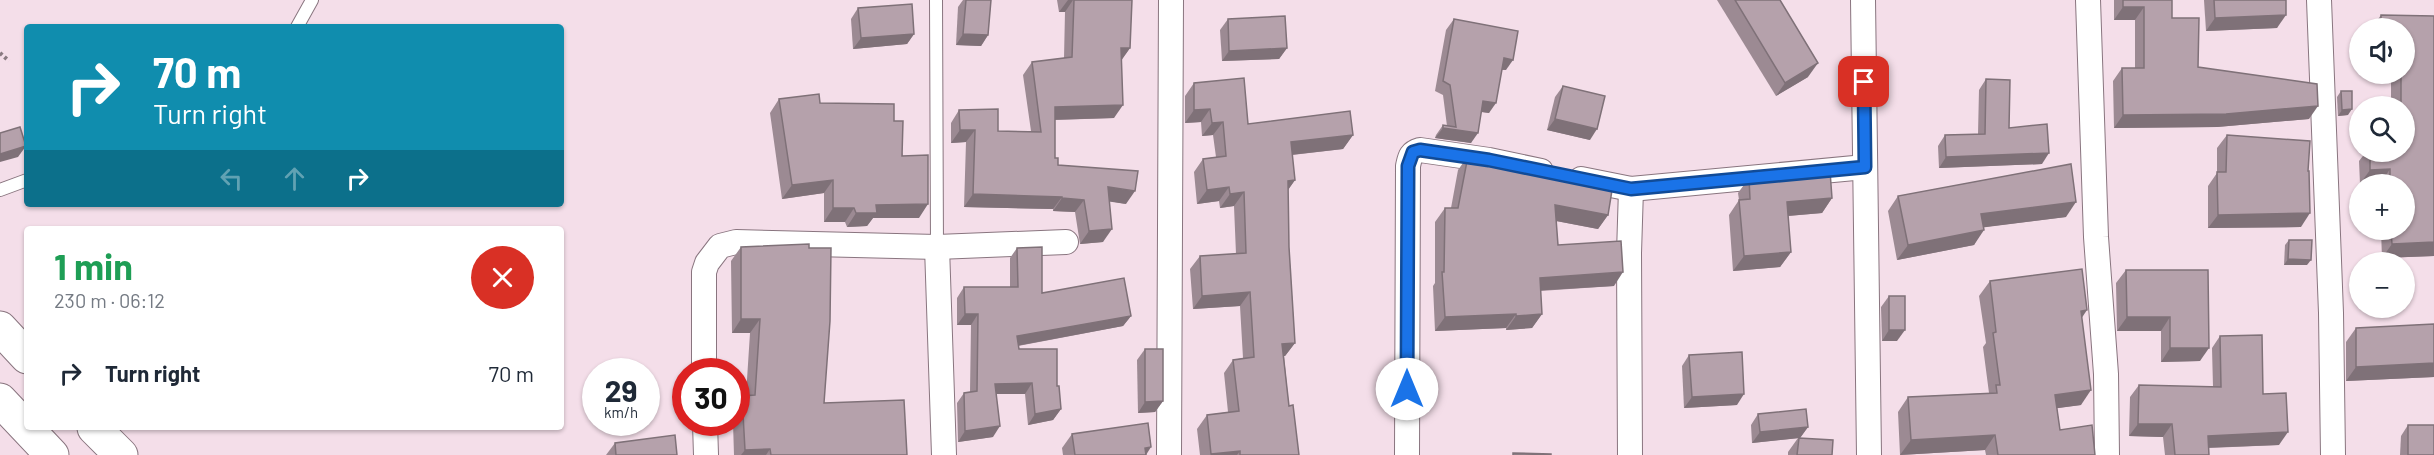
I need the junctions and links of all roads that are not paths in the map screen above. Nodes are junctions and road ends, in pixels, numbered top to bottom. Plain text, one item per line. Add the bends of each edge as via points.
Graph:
1 (312, 0) edge
2 (936, 0) edge
3 (1171, 0) edge
4 (1863, 0) edge
5 (2088, 0) edge
6 (2319, 0) edge
7 (299, 24) edge
8 (1865, 167) junction
9 (24, 181) edge
10 (1631, 189) junction
11 (0, 190) edge
12 (1066, 242) dead end
13 (937, 247) junction
14 (0, 328) edge
15 (24, 354) edge
16 (704, 358) edge
17 (0, 400) edge
18 (24, 425) edge
19 (28, 430) edge
20 (96, 430) edge
21 (705, 436) edge
22 (52, 455) edge
23 (121, 455) edge
24 (706, 455) edge
25 (944, 455) edge
26 (1169, 455) edge
27 (1407, 455) edge
28 (1630, 455) edge
29 (1869, 455) edge
30 (2107, 455) edge
31 (2333, 455) edge

1 - 7 lane
2 - 13 lane
3 - 26 street
4 - 8 street
5 - 30 street
6 - 31 street
8 - 10 street
8 - 29 street
9 - 11 lane
10 - 27 street via 1489,160 1413,152 1408,166
10 - 28 street
12 - 13 street
13 - 16 street via 736,242 720,246 706,263 704,272
13 - 25 street
14 - 15 main road
17 - 18 main road
19 - 22 main road
20 - 23 main road
21 - 24 street

